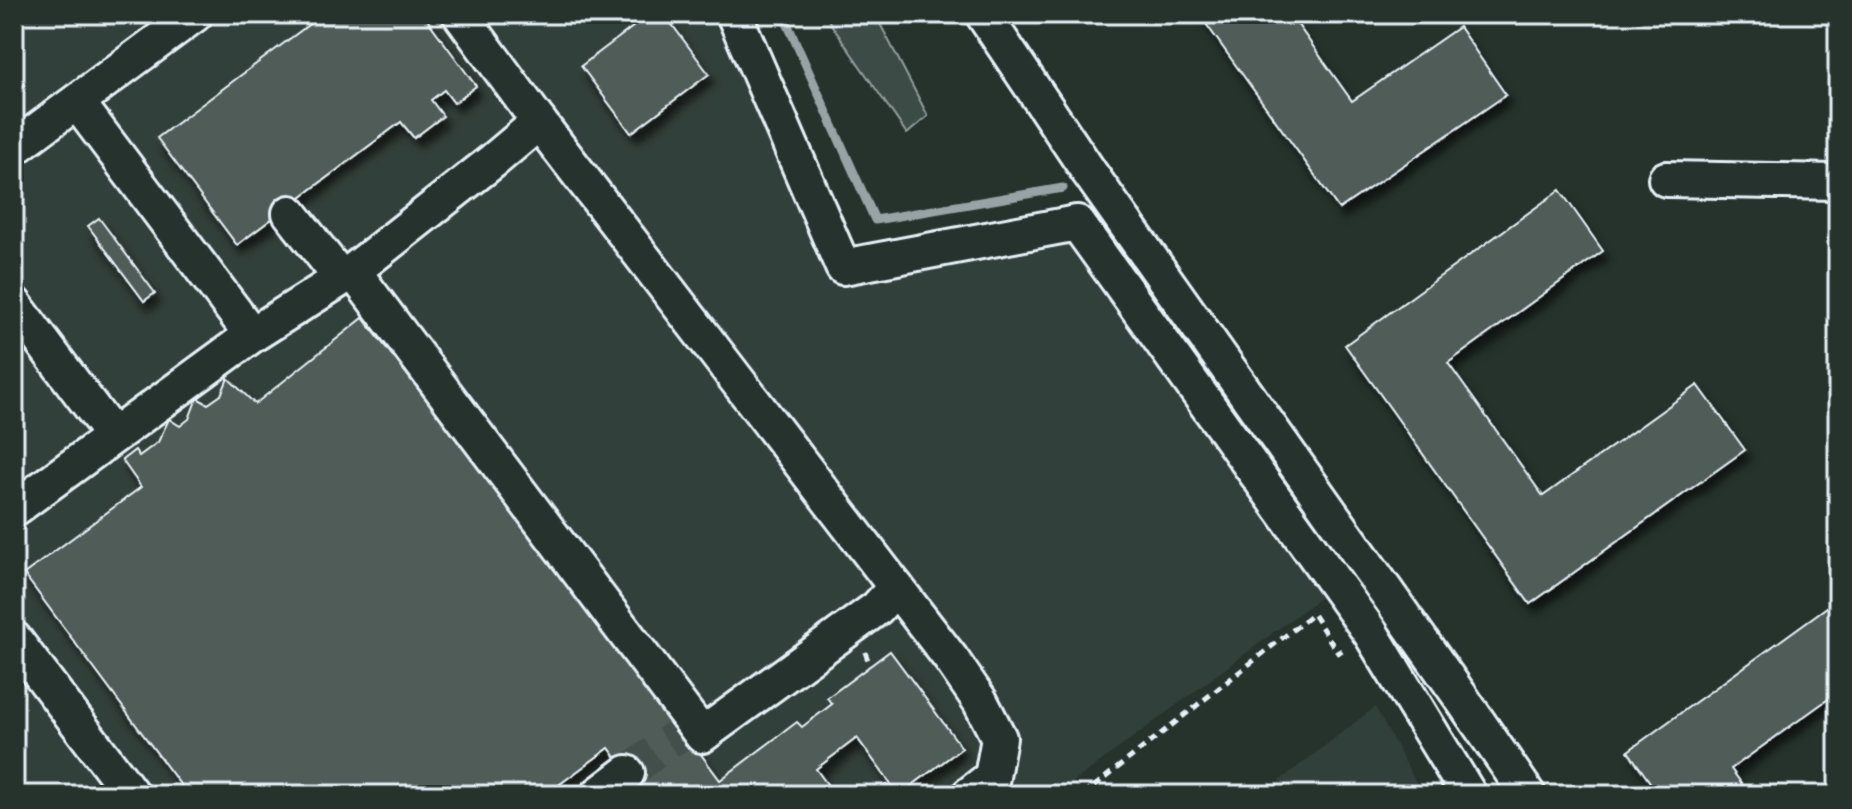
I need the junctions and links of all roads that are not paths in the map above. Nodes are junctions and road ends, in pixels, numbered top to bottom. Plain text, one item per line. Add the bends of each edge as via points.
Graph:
1 (195, 14) edge
2 (460, 14) edge
3 (734, 14) edge
4 (983, 14) edge
5 (77, 102) junction
6 (539, 122) junction
7 (14, 148) edge
8 (1666, 179) dead end
9 (1838, 182) edge
10 (290, 213) dead end
11 (347, 274) junction
12 (14, 304) edge
13 (252, 335) junction
14 (113, 436) junction
15 (14, 509) edge
16 (896, 587) junction
17 (14, 639) edge
18 (627, 773) tunnel mouth
19 (132, 795) edge
20 (598, 795) edge
21 (969, 795) edge
22 (1469, 795) edge
23 (1528, 795) edge

1 - 5 lane
2 - 6 lane
3 - 22 lane via 843,267 1077,223 1370,632
4 - 23 lane
5 - 7 lane
5 - 13 lane
6 - 11 lane
6 - 16 lane
8 - 9 lane
10 - 11 lane
11 - 13 lane
11 - 16 lane via 693,733 877,608
12 - 14 lane
13 - 14 lane
14 - 15 lane
16 - 21 lane via 980,701 999,738 992,777
17 - 19 lane
18 - 20 lane

